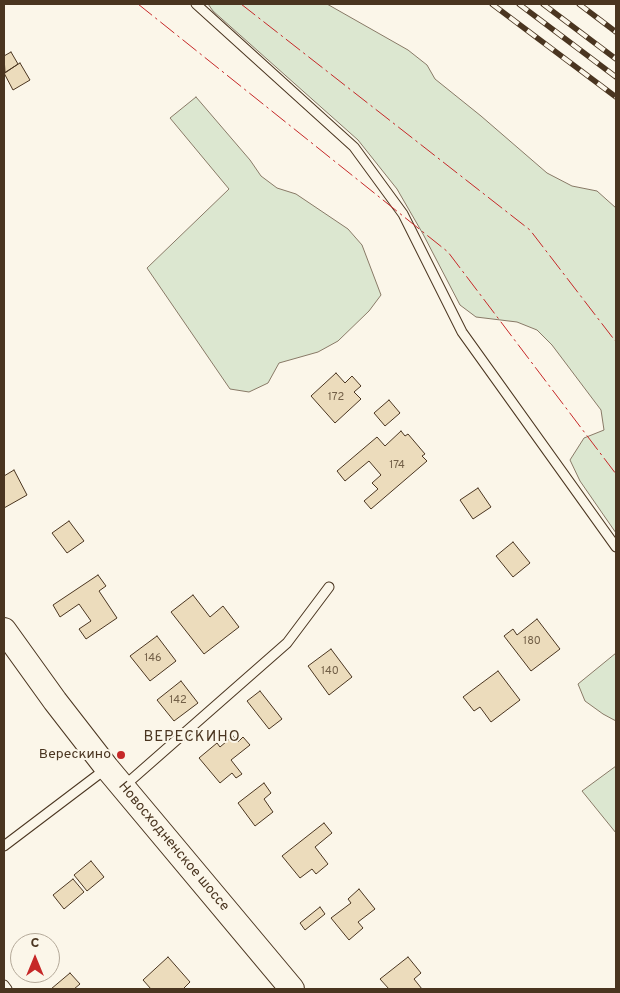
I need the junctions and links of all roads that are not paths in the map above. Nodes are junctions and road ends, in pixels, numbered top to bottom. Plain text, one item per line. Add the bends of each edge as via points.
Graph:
1 (196, 4) edge
2 (616, 547) edge
3 (329, 587) dead end
4 (4, 630) edge
5 (107, 768) junction
6 (123, 787) junction
7 (4, 846) edge
8 (4, 985) edge
9 (7, 989) edge
10 (292, 989) edge

1 - 2 lane via 354,147 403,214 462,332
3 - 6 lane via 287,643
4 - 5 main road, Новосходненское шоссе
5 - 6 main road, Новосходненское шоссе
5 - 7 lane
6 - 10 main road, Новосходненское шоссе
8 - 9 lane

